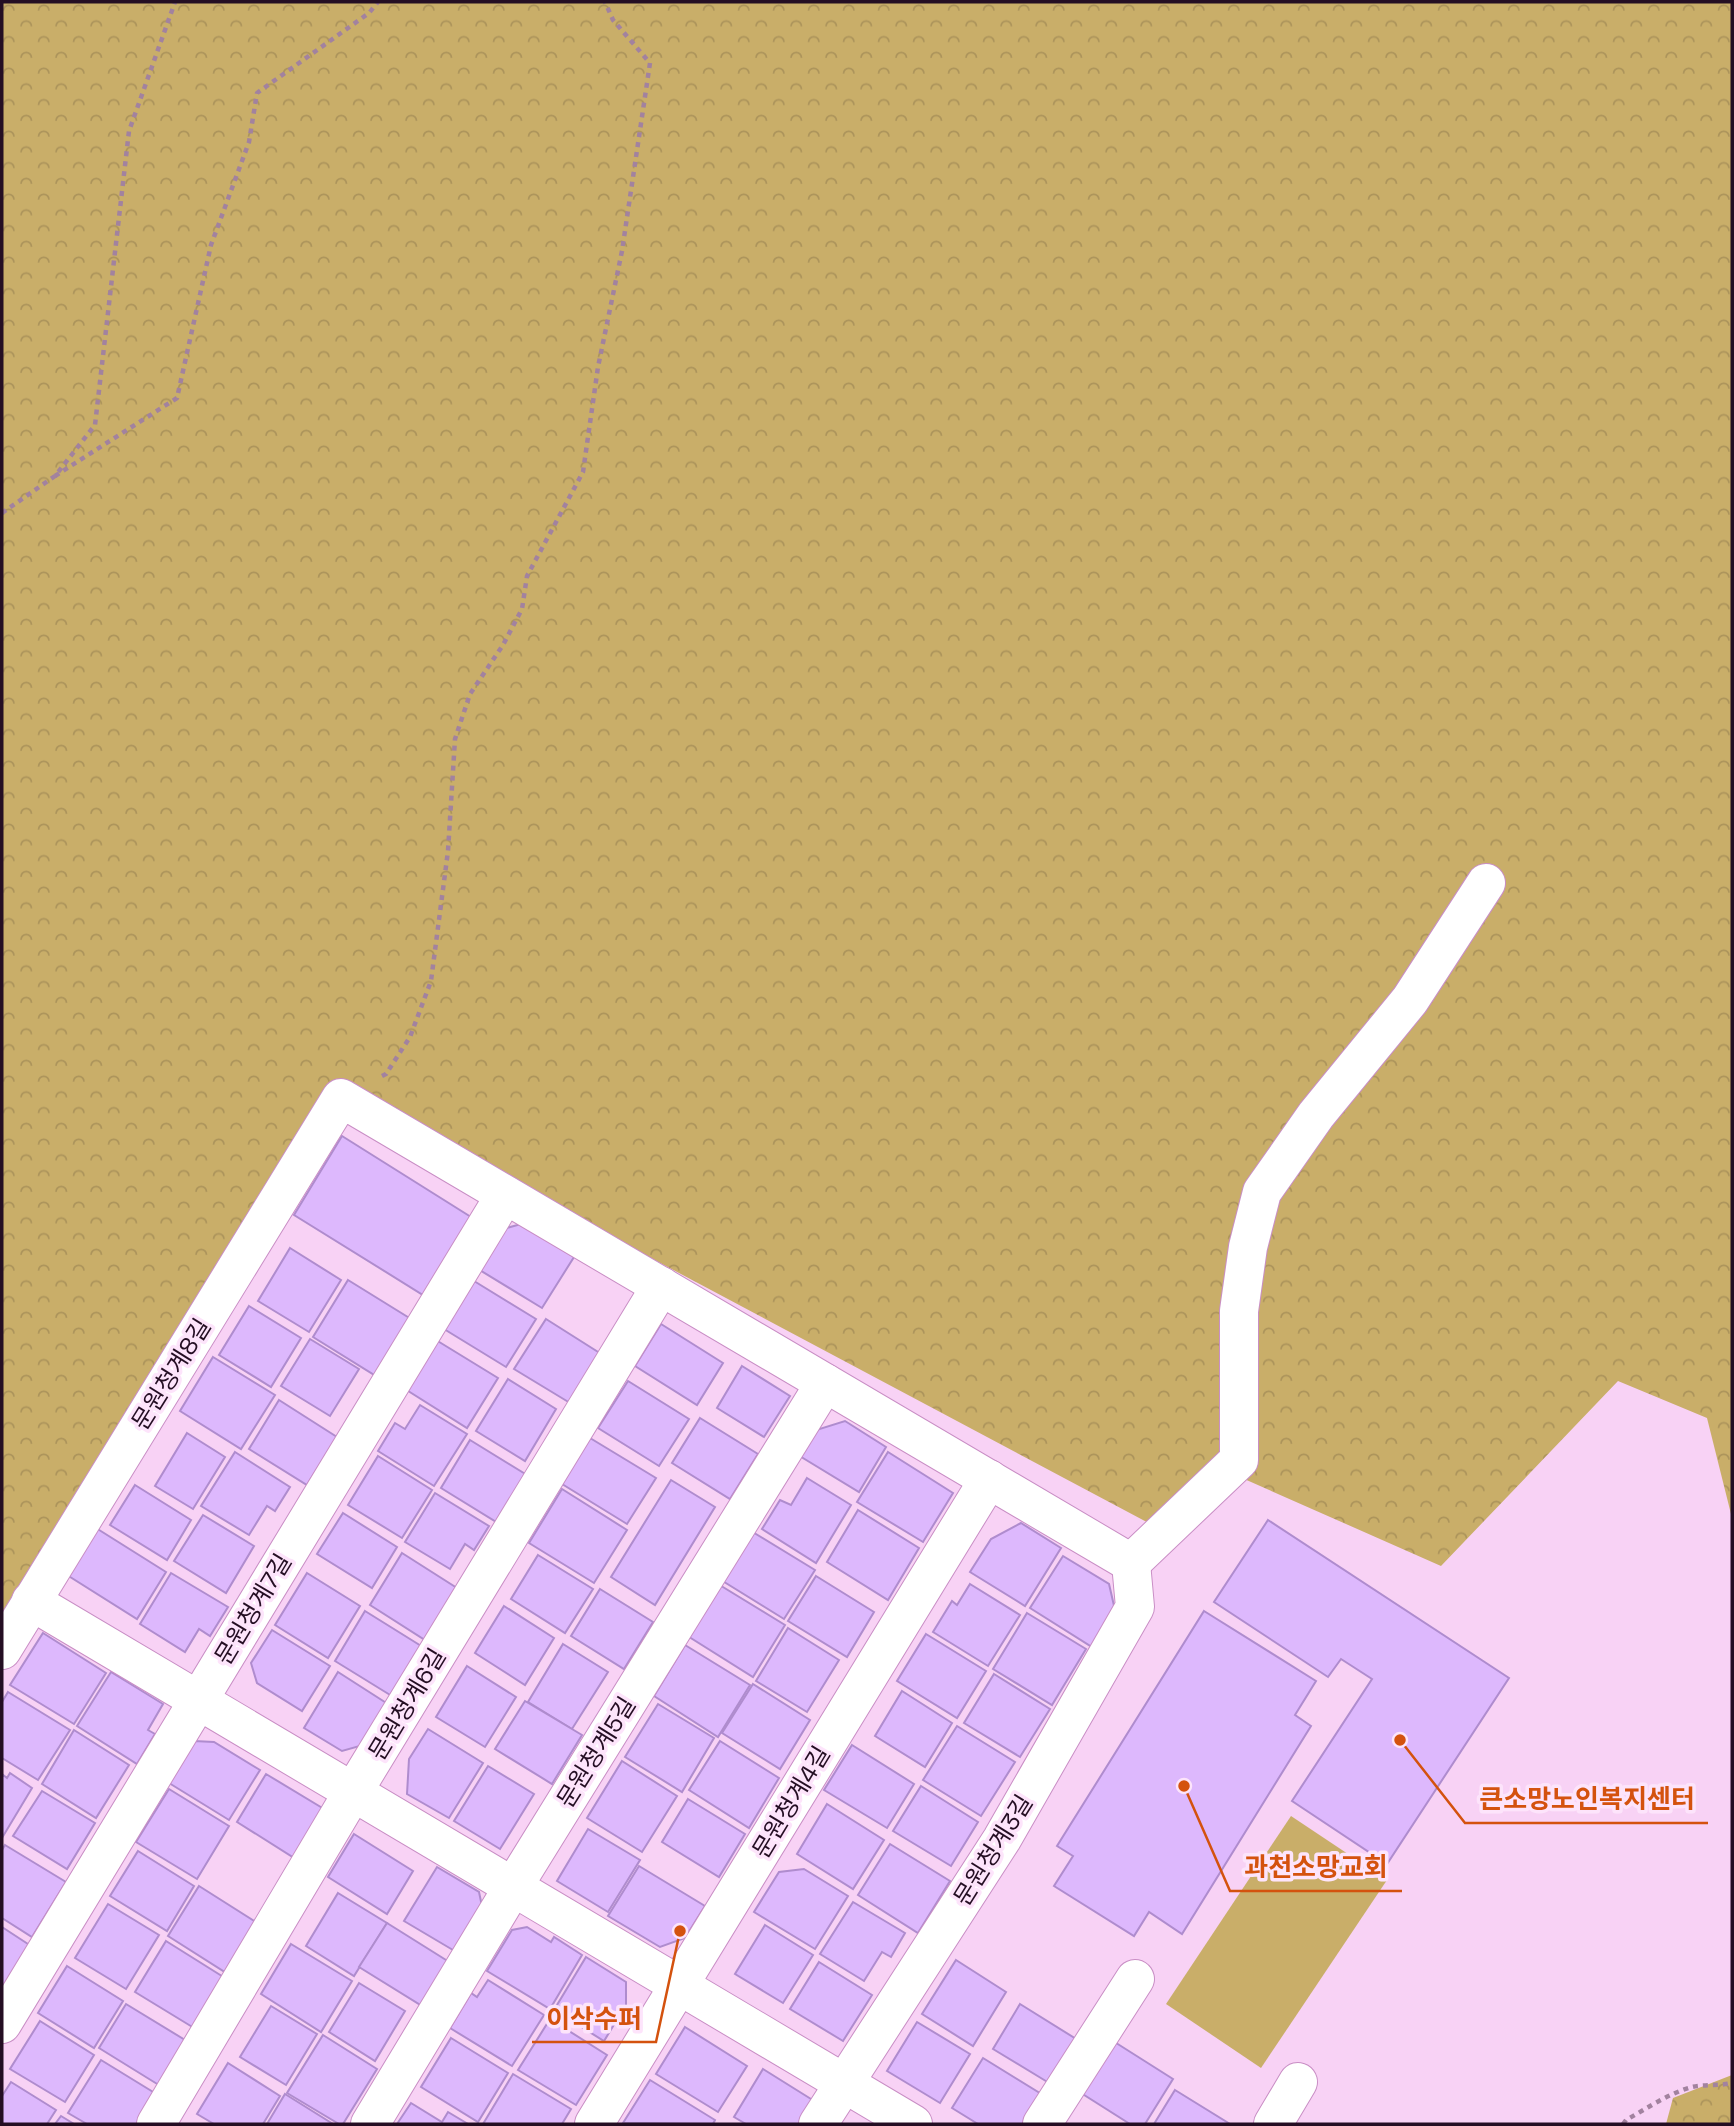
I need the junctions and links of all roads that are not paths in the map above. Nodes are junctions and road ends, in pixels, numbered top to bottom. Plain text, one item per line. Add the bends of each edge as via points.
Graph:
1 (1486, 883) dead end
2 (505, 1195) junction
3 (661, 1286) junction
4 (825, 1383) junction
5 (989, 1479) junction
6 (1131, 1563) junction
7 (31, 1601) junction
8 (2, 1650) edge
9 (197, 1700) junction
10 (353, 1792) junction
11 (513, 1887) junction
12 (1135, 1979) dead end
13 (679, 1986) junction
14 (2, 2024) edge
15 (1298, 2082) dead end
16 (843, 2083) junction
17 (156, 2124) edge
18 (370, 2124) edge
19 (594, 2124) edge
20 (818, 2124) edge
21 (913, 2124) edge
22 (1042, 2124) edge
23 (1273, 2124) edge

1 - 6 street via 1410,1000 1316,1115 1262,1192 1239,1311 1239,1460
2 - 3 street
2 - 7 street, 문원청계8길 via 341,1098
2 - 9 street, 문원청계7길
3 - 4 street
3 - 10 street, 문원청계6길
4 - 5 street
4 - 11 street, 문원청계5길
5 - 6 street
5 - 13 street, 문원청계4길
6 - 16 street, 문원청계3길 via 1135,1607 1002,1839
7 - 8 street, 문원청계8길
7 - 9 street
9 - 10 street
9 - 14 street, 문원청계7길
10 - 11 street
10 - 17 street, 문원청계6길
11 - 13 street
11 - 18 street, 문원청계5길
12 - 22 street
13 - 16 street
13 - 19 street, 문원청계4길
15 - 23 street
16 - 20 street, 문원청계3길
16 - 21 street

